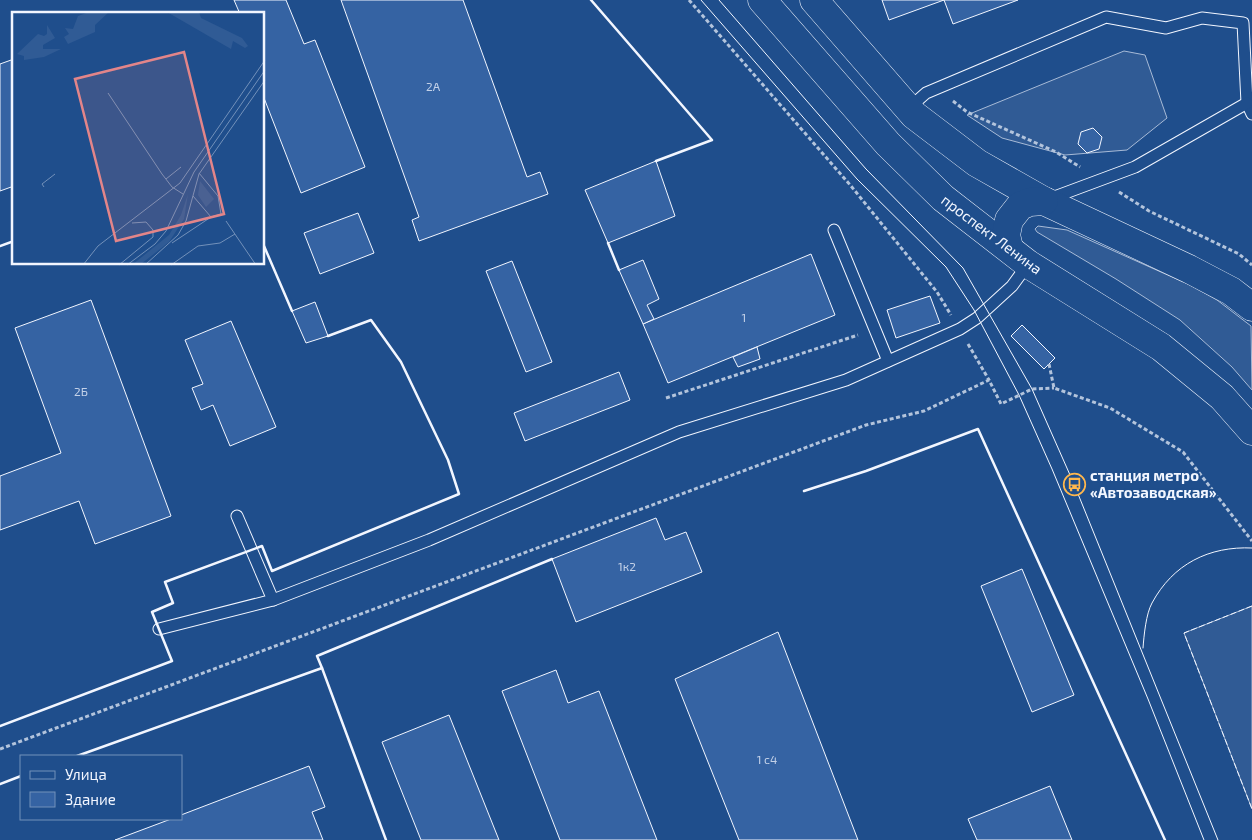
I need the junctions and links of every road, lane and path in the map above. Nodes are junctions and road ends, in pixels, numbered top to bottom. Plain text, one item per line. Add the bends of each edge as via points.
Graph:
1 (689, 0) edge
2 (762, 0) edge
3 (814, 0) edge
4 (1248, 22) edge
5 (1247, 103) junction
6 (911, 112) junction
7 (1252, 114) edge
8 (1044, 201) junction
9 (834, 230) dead end
10 (1018, 256) junction
11 (1252, 307) edge
12 (875, 329) junction
13 (960, 329) junction
14 (888, 361) junction
15 (1049, 364) dead end
16 (989, 380) junction
17 (1054, 388) junction
18 (666, 398) dead end
19 (1252, 431) edge
20 (238, 516) dead end
21 (1252, 541) edge
22 (273, 600) junction
23 (159, 628) dead end
24 (0, 749) edge

1 - 13 path via 851,186 937,292
2 - 10 main road, проспект Ленина via 888,144 943,198
3 - 6 main road
4 - 5 lane
4 - 6 lane via 1202,18 1166,28 1106,17 926,93
5 - 7 lane
5 - 8 lane via 1135,167
6 - 8 main road via 977,164
8 - 10 main road via 1020,206 1009,220 1006,235
8 - 11 main road via 1189,269 1231,291
9 - 12 lane
10 - 13 lane via 1012,286 978,318
10 - 19 main road, проспект Ленина via 1162,347 1222,397
12 - 14 lane
12 - 18 path
13 - 14 lane
13 - 16 path
14 - 22 lane via 846,380 679,432 429,540
15 - 17 path
16 - 17 path via 1001,404 1032,389
16 - 24 path via 924,411 866,425
17 - 21 path via 1110,408 1183,452
20 - 22 lane
22 - 23 lane

